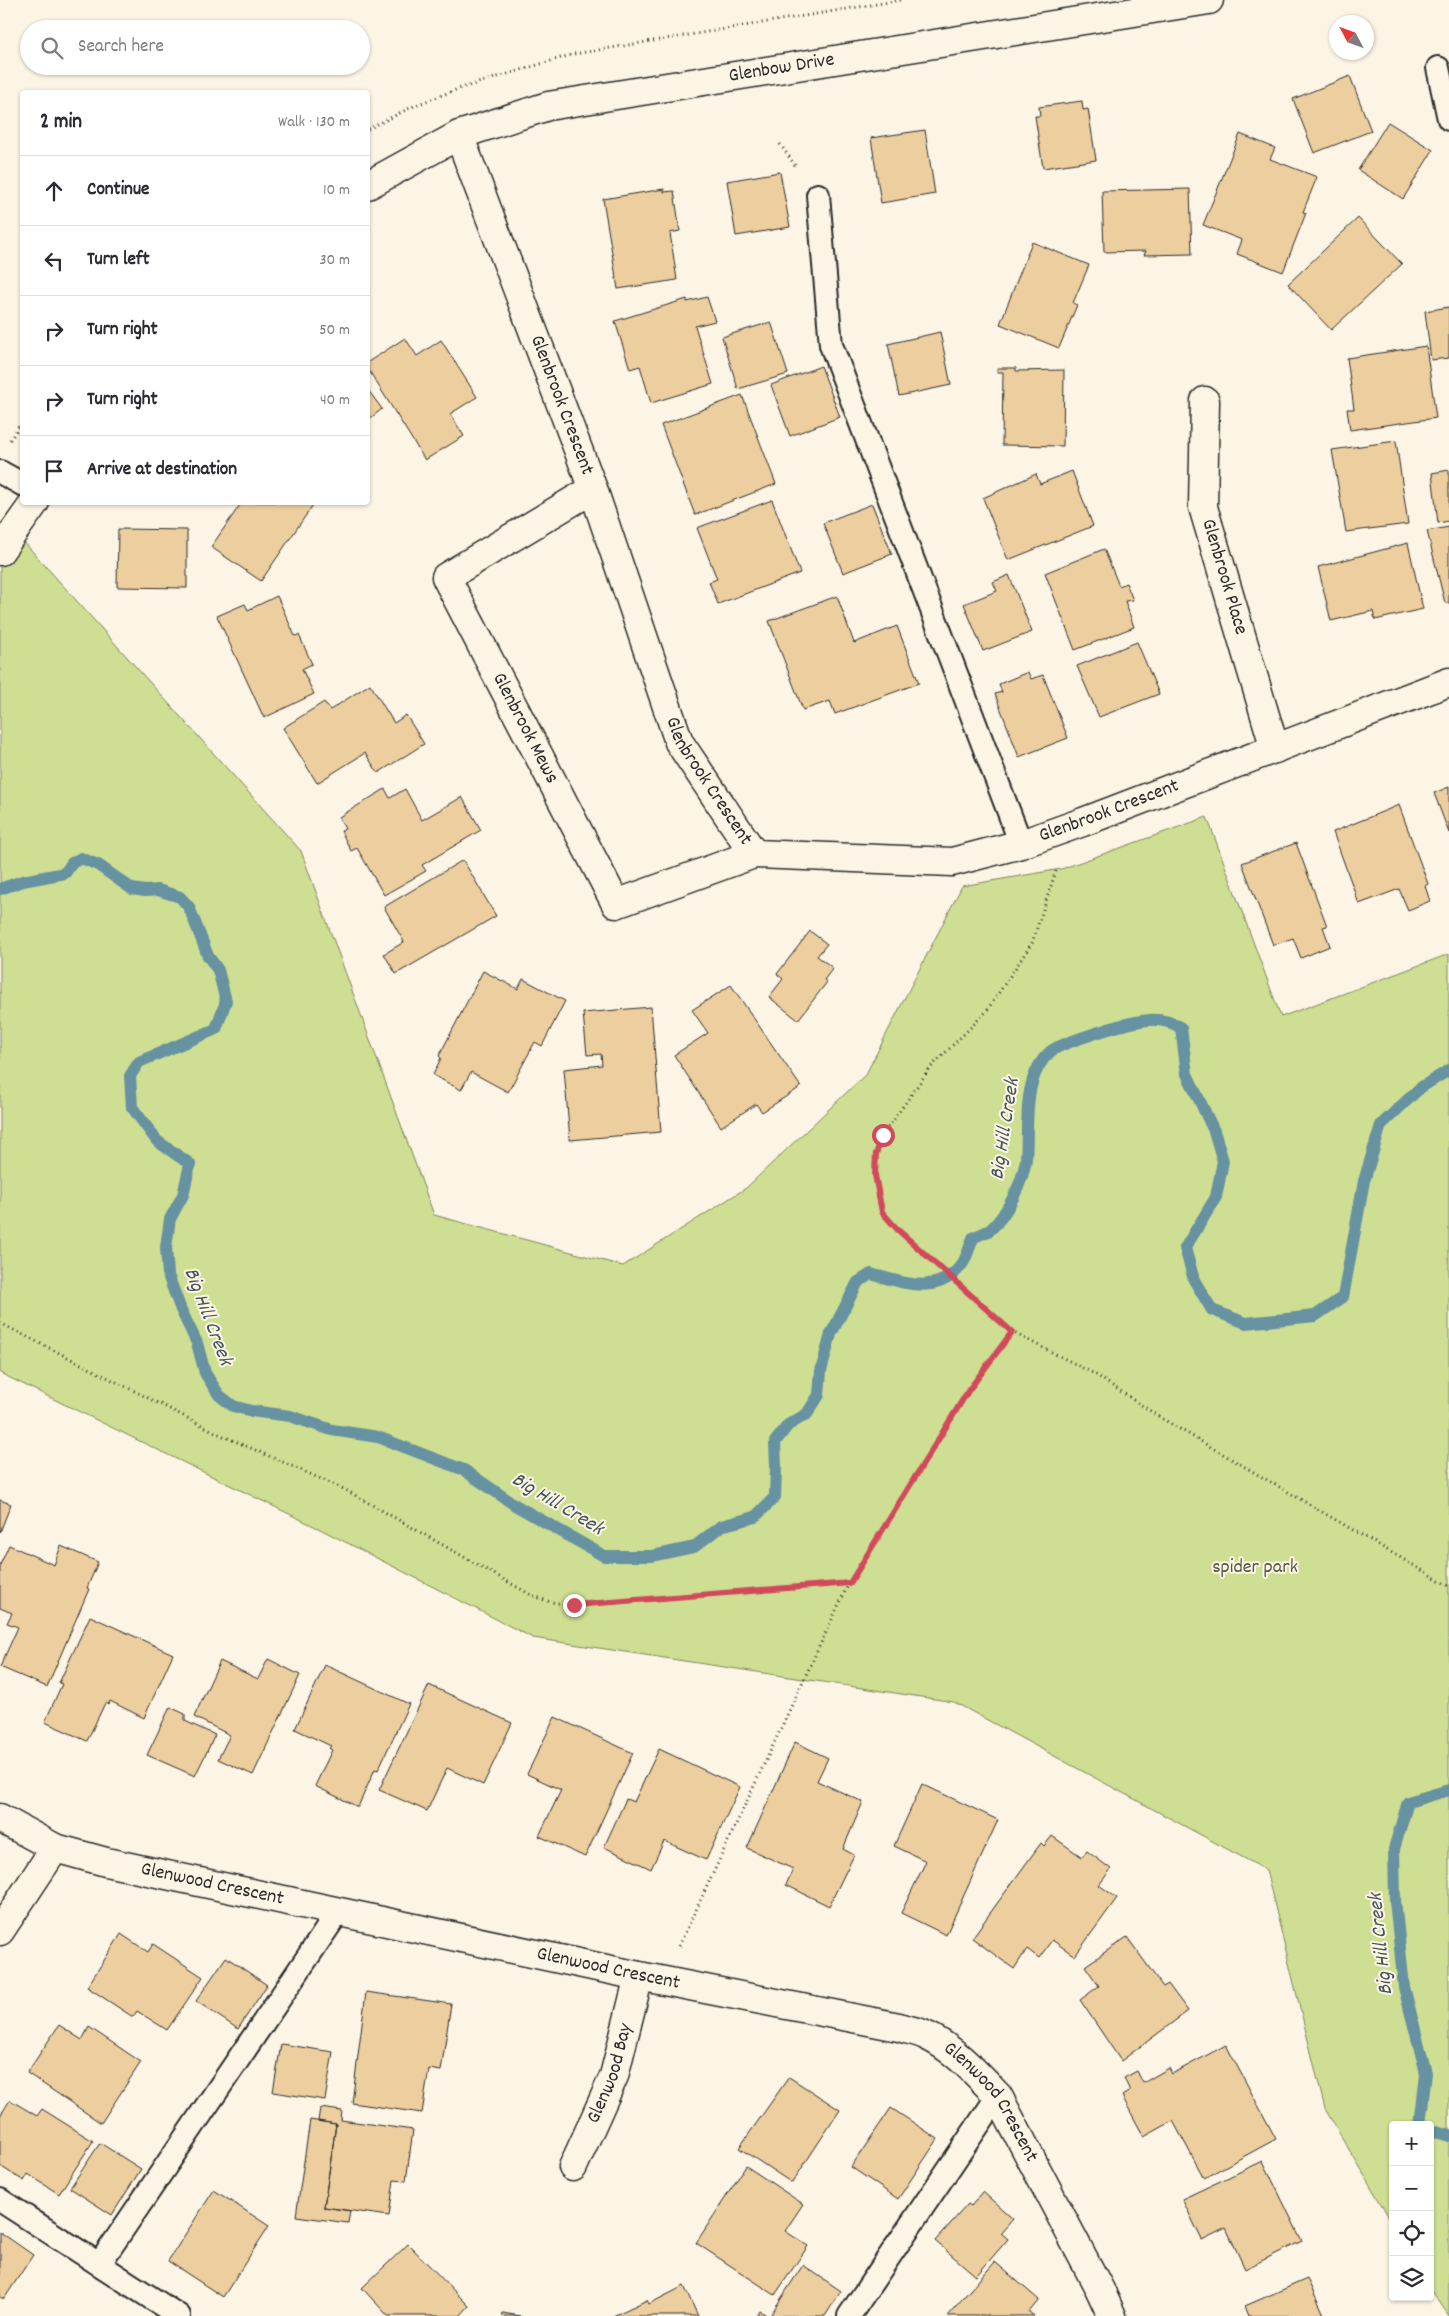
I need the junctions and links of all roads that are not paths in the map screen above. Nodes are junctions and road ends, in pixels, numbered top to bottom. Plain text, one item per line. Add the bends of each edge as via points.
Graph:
1 (1210, 0) edge
2 (1438, 68) dead end
3 (1449, 119) edge
4 (459, 135) junction
5 (370, 184) edge
6 (818, 195) dead end
7 (1205, 401) dead end
8 (0, 472) edge
9 (20, 483) edge
10 (593, 489) junction
11 (33, 505) edge
12 (0, 551) edge
13 (1449, 682) edge
14 (1276, 749) junction
15 (1021, 844) junction
16 (754, 854) junction
17 (0, 1818) edge
18 (54, 1848) junction
19 (339, 1911) junction
20 (0, 1931) edge
21 (639, 1976) junction
22 (998, 2096) junction
23 (573, 2167) dead end
24 (0, 2200) edge
25 (100, 2263) junction
26 (179, 2316) edge
27 (849, 2316) edge
28 (1112, 2316) edge

1 - 4 street, Glenbow Drive via 548,106
2 - 3 lane
4 - 5 street, Glenbow Drive
4 - 10 street, Glenbrook Crescent
6 - 15 lane via 831,345
7 - 14 street, Glenbrook Place via 1202,507
8 - 9 lane
10 - 16 street, Glenbrook Crescent via 679,742
10 - 16 street, Glenbrook Mews via 446,576 616,904
11 - 12 street
13 - 14 street, Glenbrook Crescent
14 - 15 street, Glenbrook Crescent
15 - 16 street, Glenbrook Crescent via 952,862
17 - 18 street, Glenwood Crescent
18 - 19 street, Glenwood Crescent
18 - 20 street
19 - 21 street, Glenwood Crescent
19 - 25 lane
21 - 22 street, Glenwood Crescent via 926,2035 973,2070
21 - 23 street, Glenwood Bay via 614,2076
22 - 27 lane
22 - 28 street, Glenwood Crescent
24 - 25 lane
25 - 26 lane

